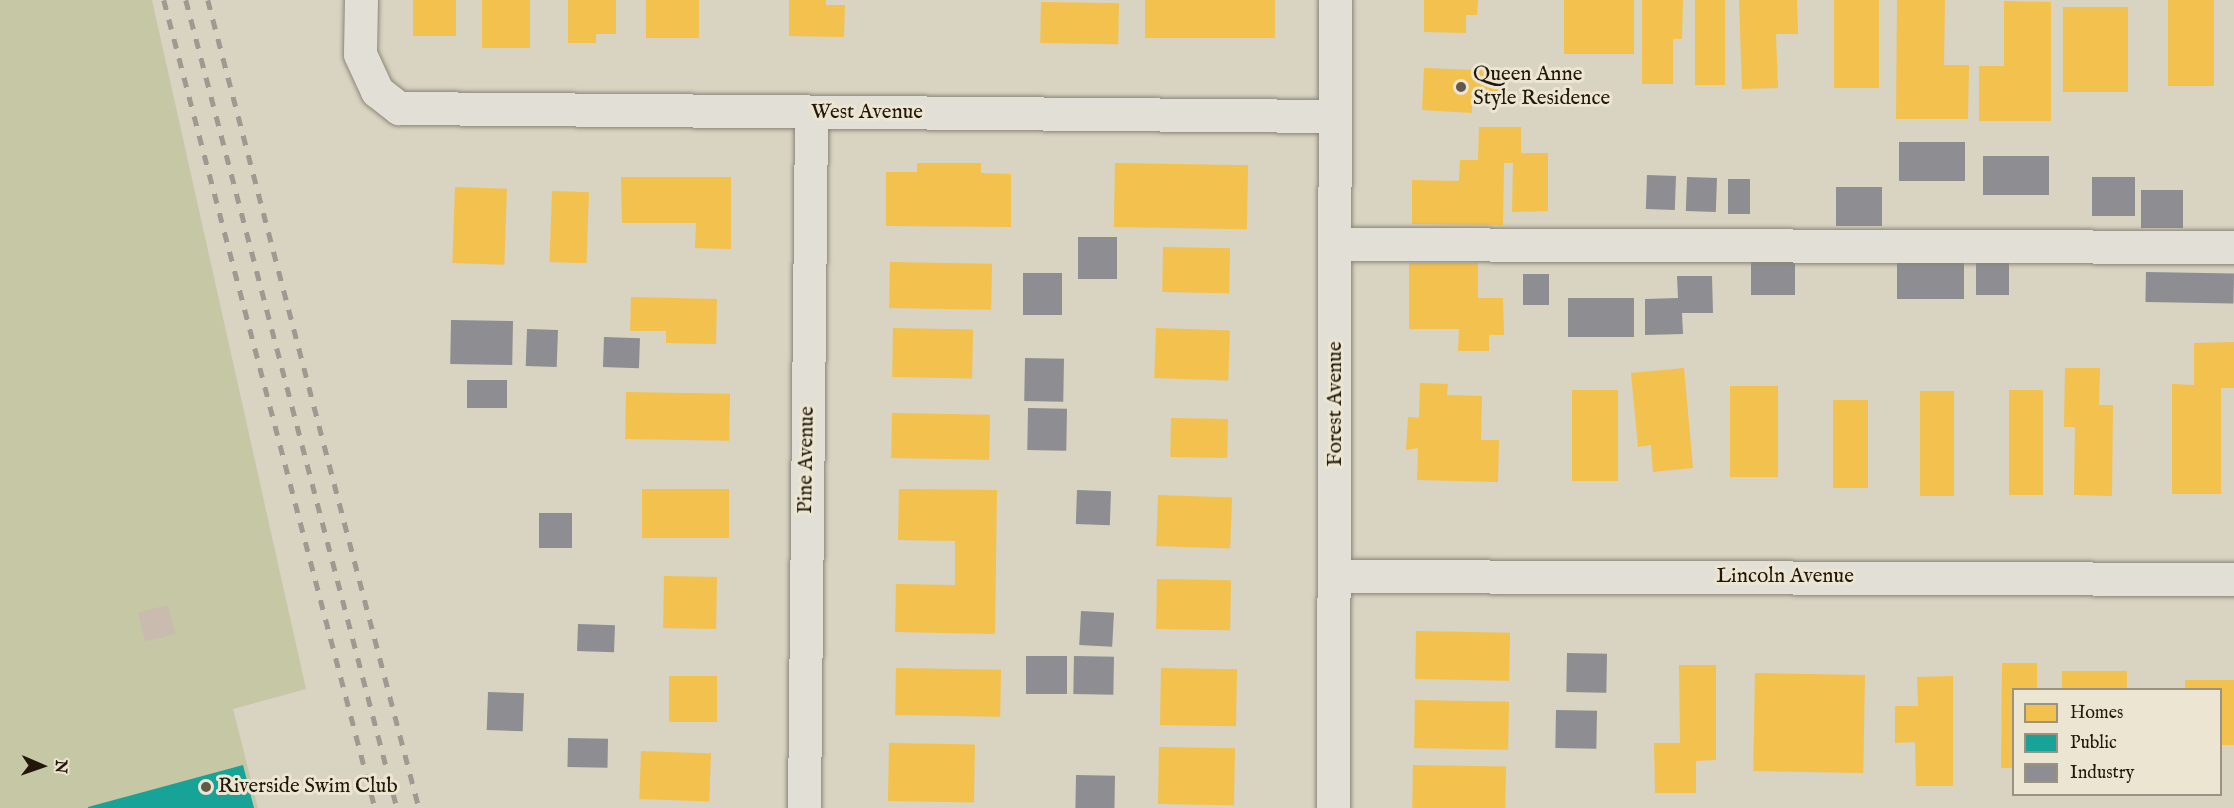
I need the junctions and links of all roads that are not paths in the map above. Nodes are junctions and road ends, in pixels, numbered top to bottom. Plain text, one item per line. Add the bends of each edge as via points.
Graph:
1 (361, 0) edge
2 (1335, 0) edge
3 (811, 112) junction
4 (1335, 116) junction
5 (1336, 244) junction
6 (2234, 247) edge
7 (1336, 576) junction
8 (2234, 579) edge
9 (804, 808) edge
10 (1333, 808) edge

1 - 3 street, West Avenue via 360,54 377,91 399,108
2 - 4 street, Forest Avenue
3 - 4 street, West Avenue
3 - 9 street, Pine Avenue
4 - 5 street, Forest Avenue
5 - 6 street
5 - 7 street, Forest Avenue
7 - 8 street, Lincoln Avenue
7 - 10 street, Forest Avenue

